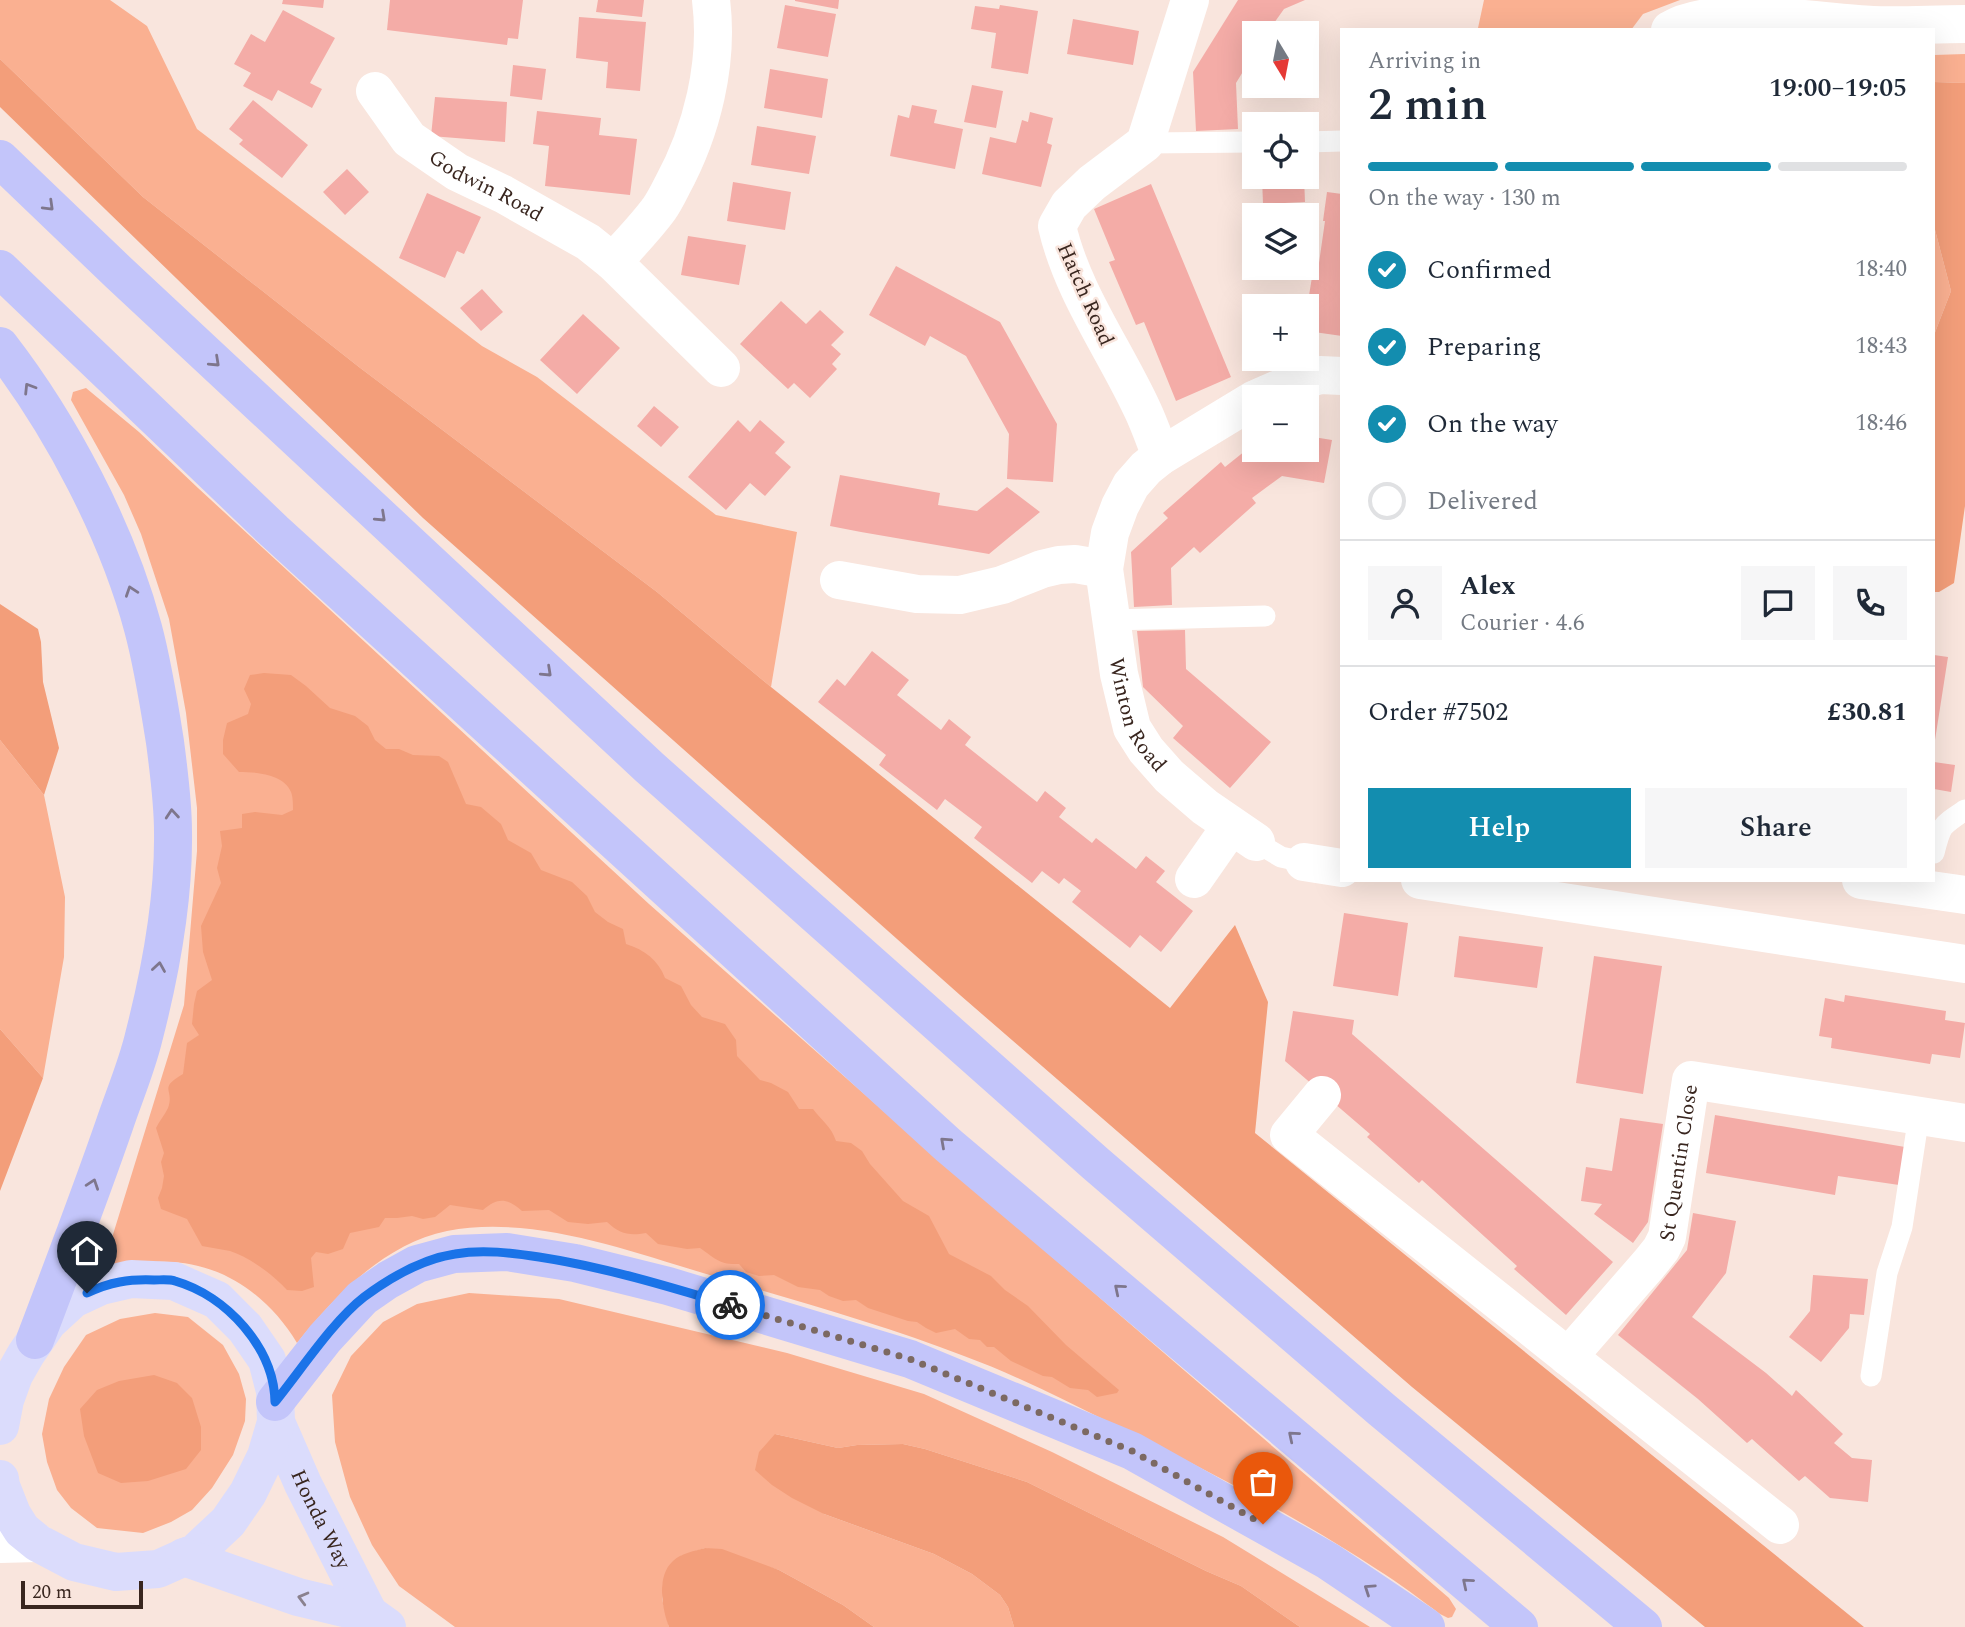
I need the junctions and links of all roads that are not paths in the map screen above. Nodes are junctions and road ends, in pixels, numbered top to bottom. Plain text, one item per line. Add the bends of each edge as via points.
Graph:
1 (711, 0) edge
2 (1189, 0) edge
3 (1965, 24) edge
4 (1675, 28) edge
5 (375, 91) dead end
6 (1340, 141) edge
7 (1242, 142) edge
8 (1319, 142) edge
9 (1145, 144) junction
10 (0, 159) edge
11 (613, 262) junction
12 (0, 269) edge
13 (0, 346) edge
14 (721, 368) dead end
15 (1340, 376) edge
16 (1288, 385) edge
17 (1242, 407) edge
18 (1161, 456) junction
19 (1104, 569) junction
20 (839, 579) dead end
21 (1265, 616) dead end
22 (1111, 620) junction
23 (1965, 810) edge
24 (1244, 834) junction
25 (1935, 849) edge
26 (1304, 862) joint
27 (1340, 868) edge
28 (1935, 878) edge
29 (1194, 879) dead end
30 (1433, 882) edge
31 (1965, 895) edge
32 (1965, 964) edge
33 (1322, 1095) dead end
34 (1919, 1115) junction
35 (1965, 1123) edge
36 (35, 1340) junction
37 (1568, 1357) junction
38 (1871, 1376) dead end
39 (3, 1405) edge
40 (276, 1412) junction
41 (0, 1479) edge
42 (1780, 1525) dead end
43 (38, 1543) junction
44 (0, 1544) edge
45 (184, 1557) junction
46 (378, 1621) edge
47 (1426, 1627) edge
48 (1519, 1627) edge
49 (1643, 1627) edge

1 - 11 street via 713,38 705,101 682,168 661,207
2 - 9 street
3 - 4 street via 1874,25 1744,15 1701,18
5 - 11 street, Godwin Road via 409,139 457,172 588,242
6 - 8 lane
7 - 9 lane
9 - 18 street, Hatch Road via 1092,183 1069,205 1057,226 1062,250
10 -> 49 highway via 649,767 1095,1163
11 - 14 street, Godwin Road
48 -> 12 highway via 948,1145 274,531
36 -> 13 highway via 144,1039 165,933 173,831 159,700 143,627 125,574 104,520 64,444
15 - 16 street, Winton Road via 1320,375
17 - 18 street, Winton Road
18 - 19 street, Winton Road via 1131,485 1120,506
19 - 20 street via 1059,565 960,595 917,594
19 - 22 street, Winton Road
21 - 22 lane
22 - 24 street, Winton Road via 1132,728 1169,776
23 - 25 lane via 1944,824
24 - 26 lane via 1281,857
24 - 29 street
26 - 27 street
28 - 31 street
30 - 32 street
33 - 37 street via 1289,1135
34 - 35 street, St Quentin Close
34 - 37 street, St Quentin Close via 1691,1080 1668,1237
34 - 38 lane via 1902,1227 1886,1273
36 - 39 main road
36 - 40 main road via 73,1300 101,1286 131,1279 174,1281 217,1300 245,1328 267,1360
37 - 42 street
40 - 45 main road via 266,1456 248,1493 228,1522 196,1552
40 - 46 main road, Honda Way via 303,1485
47 -> 40 highway via 1328,1561 1119,1446 910,1359 668,1286 575,1263 508,1252 454,1254 417,1264 362,1298 325,1338
41 - 43 main road via 12,1514
43 - 44 street
43 - 45 main road via 74,1562 116,1572 158,1569
46 -> 45 main road, Honda Way

